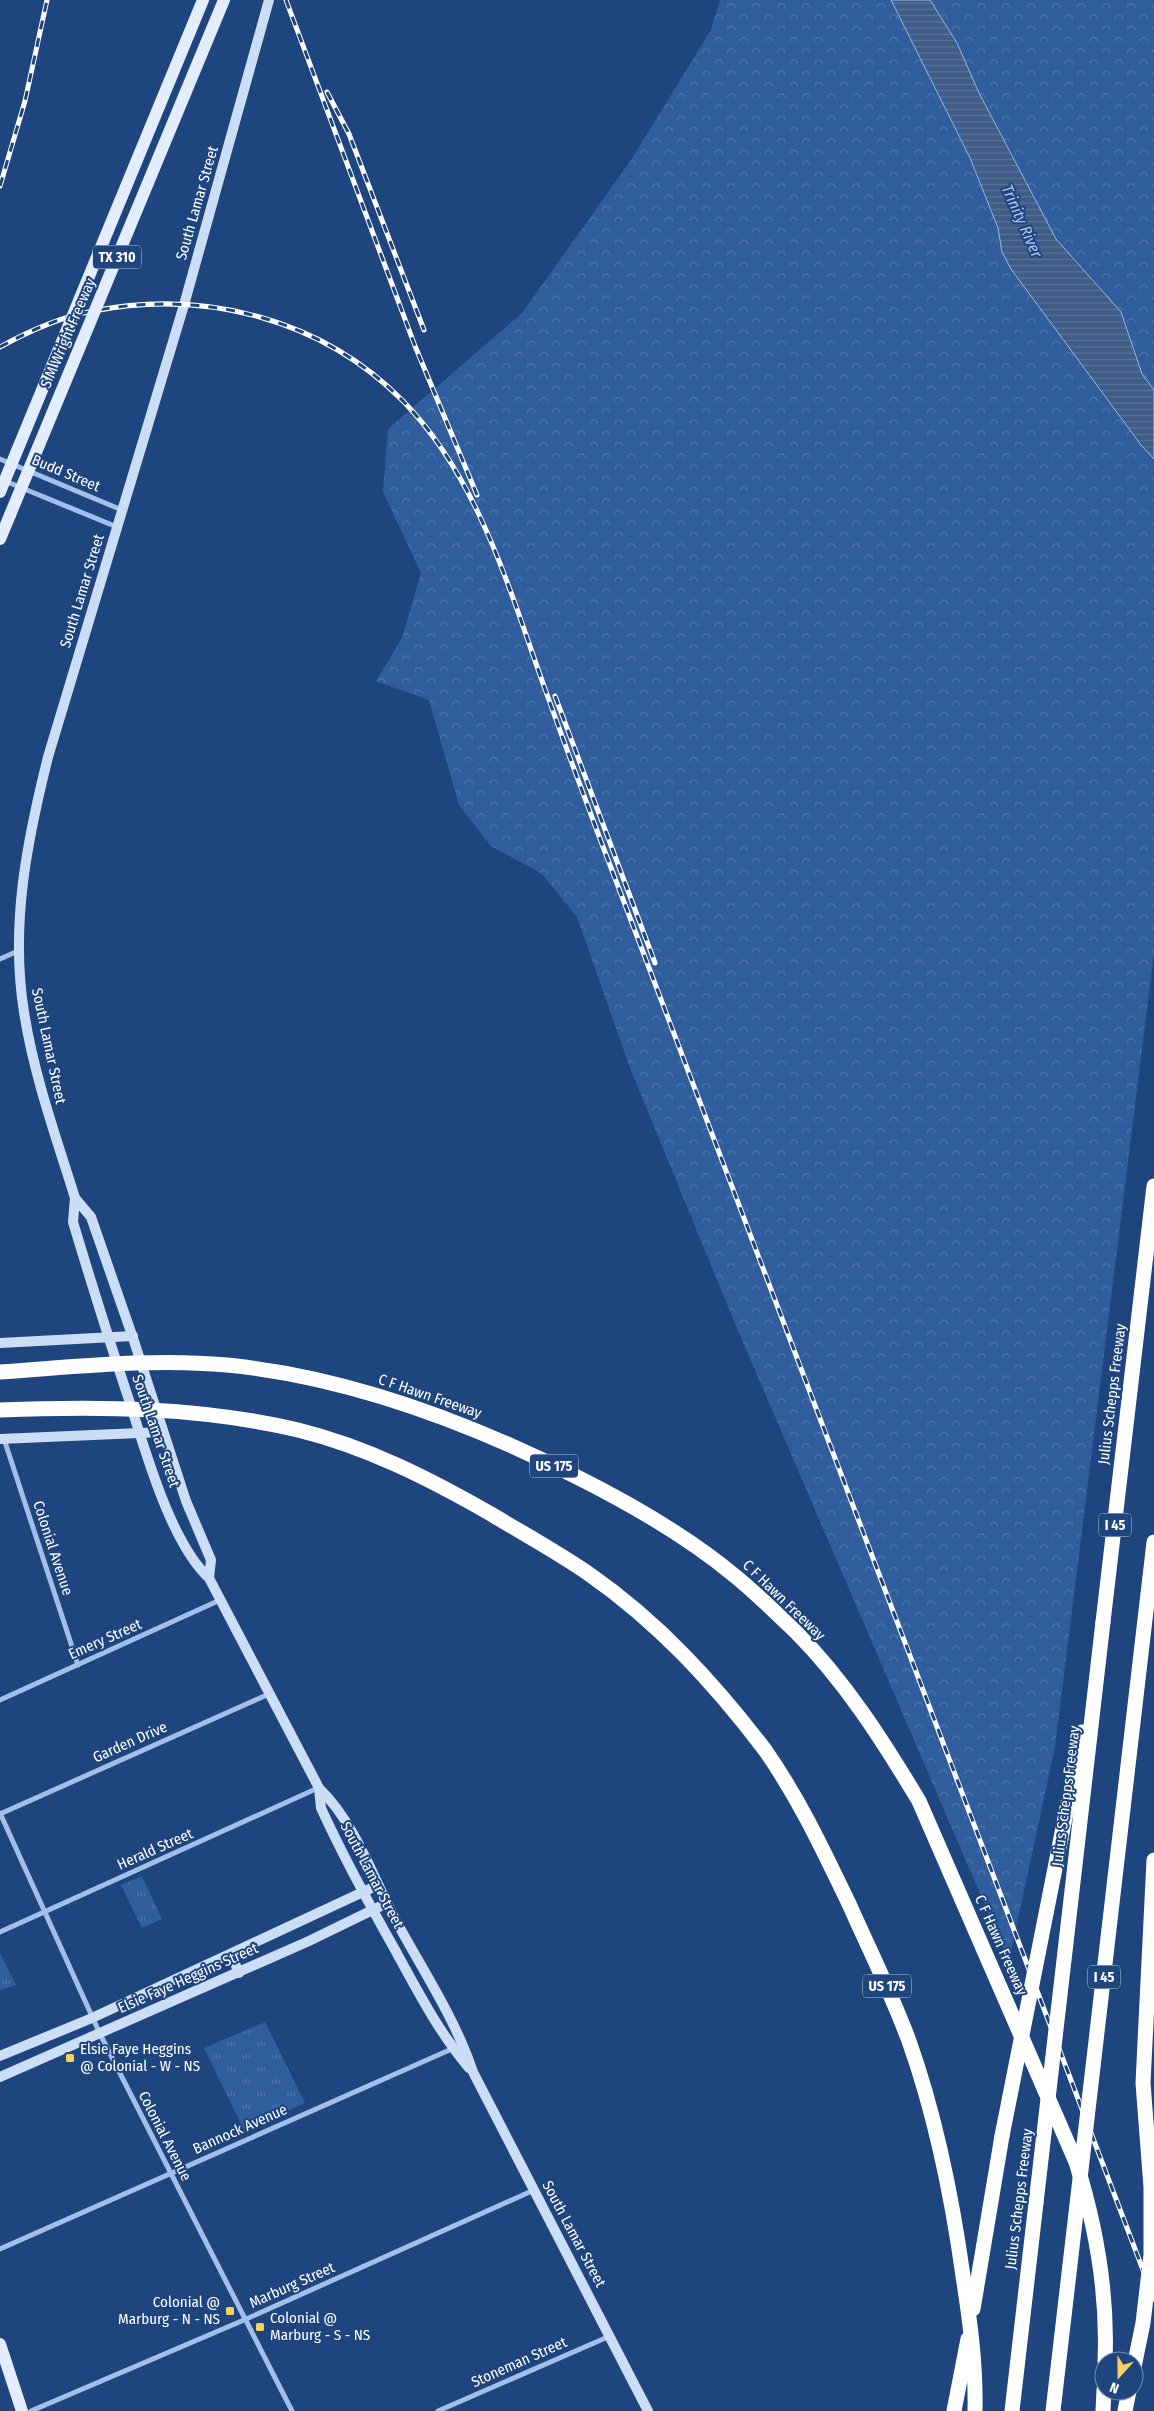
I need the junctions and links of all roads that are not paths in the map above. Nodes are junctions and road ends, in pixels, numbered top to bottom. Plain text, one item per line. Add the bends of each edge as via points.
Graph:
1 (203, 0) edge
2 (224, 0) edge
3 (269, 0) edge
4 (0, 459) edge
5 (0, 478) edge
6 (0, 492) edge
7 (122, 510) junction
8 (117, 527) junction
9 (0, 540) edge
10 (18, 951) junction
11 (0, 959) edge
12 (1154, 1186) edge
13 (75, 1198) junction
14 (133, 1336) junction
15 (108, 1338) junction
16 (0, 1343) edge
17 (0, 1372) edge
18 (0, 1410) edge
19 (163, 1432) junction
20 (139, 1433) junction
21 (2, 1439) edge
22 (1154, 1542) edge
23 (209, 1578) junction
24 (220, 1600) junction
25 (1103, 1622) junction
26 (78, 1665) junction
27 (269, 1694) junction
28 (0, 1700) edge
29 (319, 1788) junction
30 (0, 1813) edge
31 (1154, 1860) edge
32 (378, 1885) junction
33 (363, 1892) junction
34 (387, 1903) junction
35 (373, 1910) junction
36 (46, 1911) junction
37 (0, 1932) edge
38 (231, 1954) junction
39 (238, 1972) junction
40 (92, 2018) junction
41 (100, 2034) junction
42 (463, 2044) junction
43 (453, 2049) junction
44 (0, 2056) edge
45 (472, 2072) junction
46 (0, 2077) edge
47 (170, 2174) junction
48 (534, 2190) junction
49 (0, 2249) edge
50 (244, 2320) junction
51 (610, 2336) junction
52 (0, 2344) edge
53 (966, 2351) junction
54 (1106, 2351) edge
55 (1137, 2351) edge
56 (22, 2411) edge
57 (31, 2411) edge
58 (292, 2411) edge
59 (438, 2411) edge
60 (648, 2411) edge
61 (954, 2411) edge
62 (961, 2411) edge
63 (975, 2411) edge
64 (1012, 2411) edge
65 (1053, 2411) edge

1 - 6 main road, S M Wright Freeway / TX 310, bridge
2 - 9 main road, S M Wright Freeway / TX 310, bridge
3 - 7 main road, South Lamar Street via 186,297
4 - 7 street, Budd Street
5 - 8 street, Budd Street
7 - 8 main road, South Lamar Street
8 - 10 main road, South Lamar Street via 48,757 30,832 22,877
10 - 11 street
10 - 13 main road, South Lamar Street via 24,1012 34,1060
12 - 25 highway, Julius Schepps Freeway / I 45
13 - 14 main road, South Lamar Street via 91,1217
13 - 15 main road, South Lamar Street via 73,1222
14 - 15 main road
14 - 19 main road, South Lamar Street
15 - 16 main road
15 - 20 main road, South Lamar Street
17 - 54 highway, C F Hawn Freeway / US 175, bridge via 156,1362 202,1363 278,1372 356,1390 466,1426 554,1466 645,1514 735,1576 796,1633 835,1677 890,1751 918,1801 1076,2162 1097,2246 1104,2297
18 - 63 highway, US 175, bridge via 106,1408 198,1413 314,1435 399,1465 460,1496 555,1552 611,1590 682,1652 726,1700 784,1778 812,1826 898,2014 935,2127 958,2242 975,2358
19 - 20 main road
19 - 23 main road, South Lamar Street via 210,1560
20 - 21 main road
20 - 23 main road, South Lamar Street via 169,1512 196,1566
21 - 26 street, Colonial Avenue
22 - 65 highway, I 45, bridge
23 - 24 main road, South Lamar Street
24 - 26 street, Emery Street
24 - 27 main road, South Lamar Street
25 - 53 highway, bridge via 1002,2136
25 - 64 highway, Julius Schepps Freeway / I 45, bridge
26 - 28 street, Emery Street
27 - 29 main road, South Lamar Street
27 - 30 street, Garden Drive
29 - 32 main road, South Lamar Street via 338,1810
29 - 33 main road, South Lamar Street via 321,1808
29 - 36 street, Herald Street
30 - 36 street, Colonial Avenue
31 - 55 highway, bridge via 1143,2083 1151,2187 1151,2255
32 - 33 main road, Elsie Faye Heggins Street
32 - 34 main road, South Lamar Street
33 - 35 main road, South Lamar Street
33 - 38 main road, Elsie Faye Heggins Street
34 - 35 main road, Elsie Faye Heggins Street
34 - 42 main road, South Lamar Street
35 - 39 main road, Elsie Faye Heggins Street
35 - 43 main road, South Lamar Street via 428,2011
36 - 37 street, Herald Street
36 - 40 street, Colonial Avenue
38 - 39 main road
38 - 40 main road, Elsie Faye Heggins Street
39 - 41 main road, Elsie Faye Heggins Street
40 - 41 street, Colonial Avenue
40 - 44 main road, Elsie Faye Heggins Street
41 - 46 main road, Elsie Faye Heggins Street
41 - 47 street, Colonial Avenue
42 - 43 street, Bannock Avenue
42 - 45 main road, South Lamar Street
43 - 45 main road, South Lamar Street
43 - 47 street, Bannock Avenue
45 - 48 main road, South Lamar Street
47 - 49 street, Bannock Avenue
47 - 50 street, Colonial Avenue
48 - 50 street, Marburg Street
48 - 51 main road, South Lamar Street
50 - 57 street, Marburg Street
50 - 58 street, Colonial Avenue
51 - 59 street, Stoneman Street
51 - 60 main road, South Lamar Street
52 - 56 main road
53 - 61 highway
53 - 62 highway

